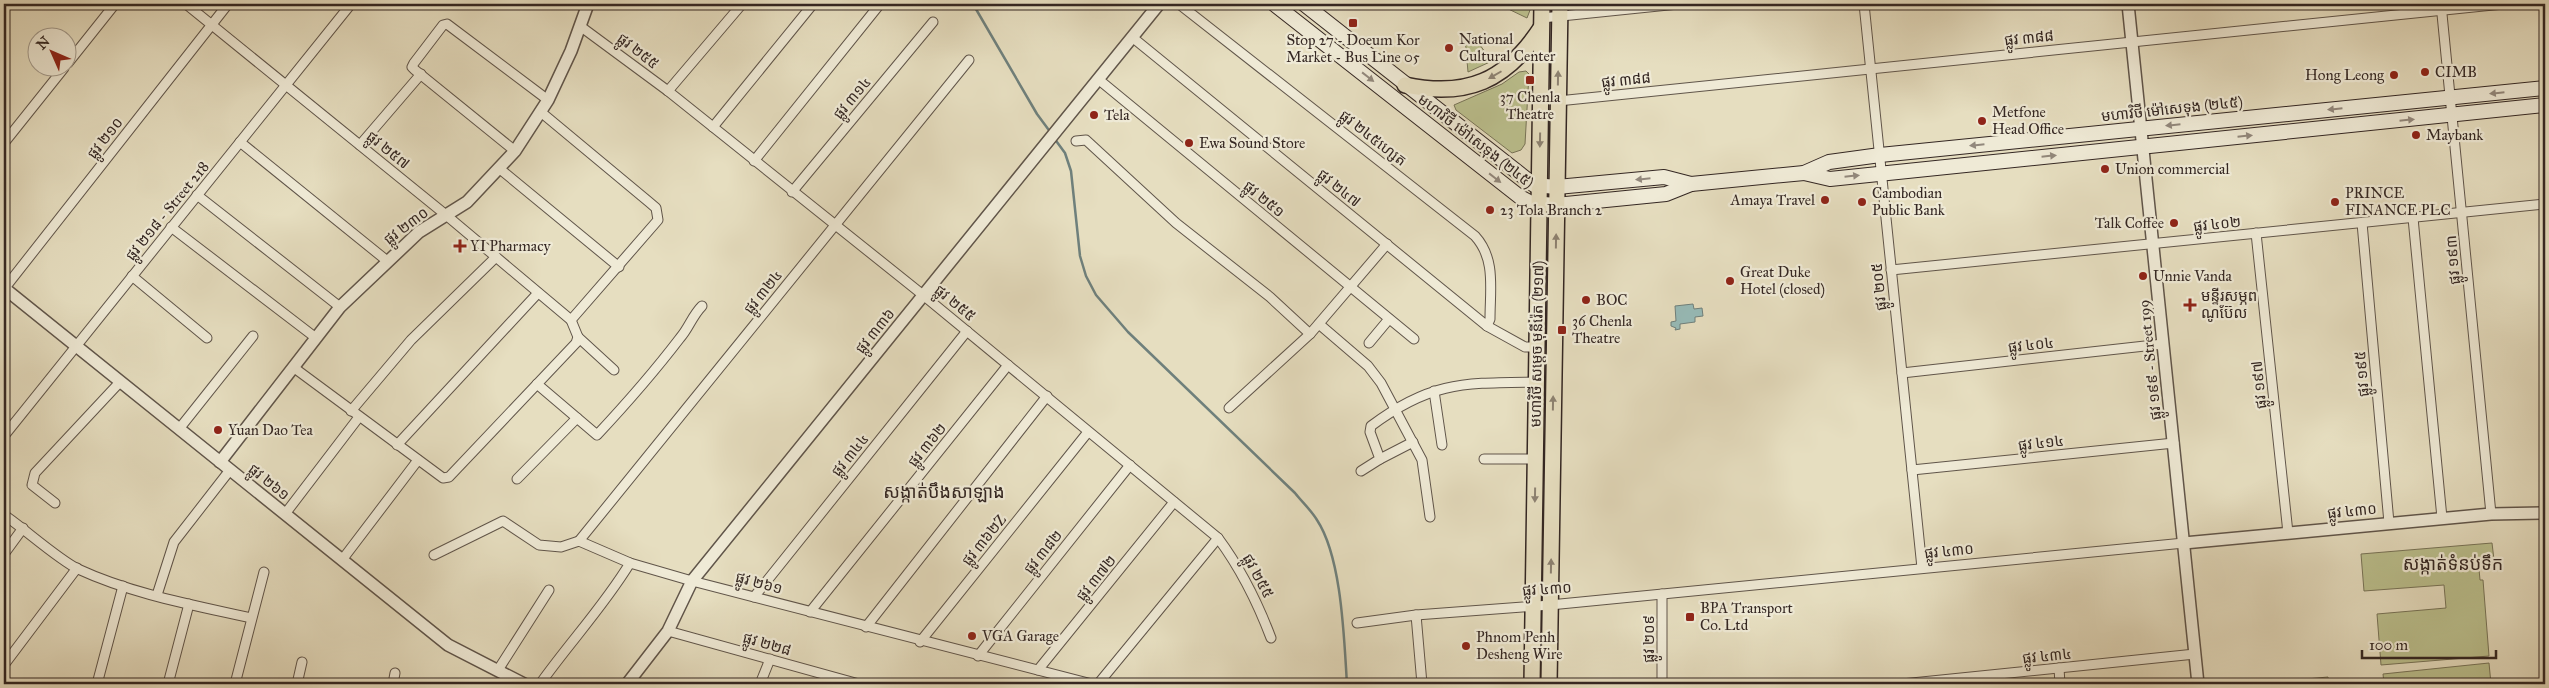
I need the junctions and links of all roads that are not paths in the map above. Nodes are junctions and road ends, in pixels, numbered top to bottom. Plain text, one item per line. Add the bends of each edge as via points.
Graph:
1 (114, 4) edge
2 (186, 4) edge
3 (228, 4) edge
4 (351, 4) edge
5 (586, 4) edge
6 (742, 4) edge
7 (813, 4) edge
8 (880, 4) edge
9 (1159, 4) edge
10 (1179, 4) edge
11 (1274, 4) edge
12 (1304, 4) edge
13 (1678, 4) edge
14 (1864, 4) edge
15 (2128, 4) edge
16 (2503, 4) edge
17 (2441, 7) edge
18 (1560, 10) edge
19 (1542, 17) edge
20 (933, 22) dead end
21 (211, 24) junction
22 (580, 26) junction
23 (1132, 37) junction
24 (2132, 42) junction
25 (78, 50) edge
26 (969, 60) dead end
27 (1871, 69) junction
28 (421, 74) junction
29 (56, 78) edge
30 (1098, 79) junction
31 (286, 85) junction
32 (1405, 85) junction
33 (2545, 88) edge
34 (668, 92) junction
35 (2450, 97) junction
36 (548, 100) junction
37 (1558, 101) junction
38 (2545, 105) edge
39 (542, 113) junction
40 (2452, 115) junction
41 (713, 127) junction
42 (2141, 129) junction
43 (1076, 141) dead end
44 (240, 142) junction
45 (4, 143) edge
46 (360, 145) junction
47 (2143, 146) junction
48 (515, 151) junction
49 (1880, 155) junction
50 (754, 161) junction
51 (500, 169) junction
52 (1804, 172) junction
53 (1881, 173) junction
54 (1691, 184) junction
55 (1539, 186) junction
56 (1557, 188) junction
57 (792, 192) junction
58 (198, 195) junction
59 (2545, 204) edge
60 (1539, 205) junction
61 (1556, 206) junction
62 (2462, 213) junction
63 (446, 215) junction
64 (2414, 218) junction
65 (2362, 223) junction
66 (835, 226) junction
67 (172, 227) junction
68 (2256, 234) junction
69 (1387, 244) junction
70 (2153, 244) junction
71 (496, 257) junction
72 (386, 260) junction
73 (619, 266) junction
74 (1891, 270) junction
75 (132, 276) junction
76 (1351, 287) junction
77 (4, 289) edge
78 (538, 293) junction
79 (923, 295) junction
80 (702, 306) dead end
81 (340, 307) junction
82 (1389, 318) junction
83 (571, 320) junction
84 (1319, 324) junction
85 (1487, 326) junction
86 (967, 331) junction
87 (1310, 334) junction
88 (253, 336) dead end
89 (578, 337) junction
90 (207, 338) dead end
91 (316, 338) junction
92 (1414, 339) dead end
93 (1369, 343) dead end
94 (2163, 344) junction
95 (76, 346) junction
96 (1536, 347) junction
97 (1008, 365) junction
98 (294, 367) junction
99 (614, 370) dead end
100 (1902, 373) junction
101 (120, 382) junction
102 (1536, 382) junction
103 (538, 384) junction
104 (1434, 391) junction
105 (1047, 396) junction
106 (1229, 408) dead end
107 (1394, 409) junction
108 (351, 411) junction
109 (359, 417) junction
110 (576, 418) junction
111 (179, 429) junction
112 (1088, 432) junction
113 (4, 436) edge
114 (1413, 442) junction
115 (2174, 444) junction
116 (397, 445) junction
117 (1442, 446) dead end
118 (1380, 459) junction
119 (1484, 459) dead end
120 (1535, 459) junction
121 (418, 460) junction
122 (220, 462) junction
123 (1130, 466) junction
124 (230, 470) junction
125 (1912, 470) junction
126 (1361, 471) dead end
127 (517, 479) dead end
128 (1174, 502) junction
129 (55, 503) dead end
130 (2545, 513) edge
131 (285, 514) junction
132 (2491, 514) junction
133 (8, 516) dead end
134 (1430, 517) dead end
135 (2442, 518) junction
136 (2389, 523) junction
137 (23, 528) junction
138 (2288, 533) junction
139 (1218, 538) junction
140 (579, 542) junction
141 (2184, 543) junction
142 (4, 554) edge
143 (434, 555) dead end
144 (342, 560) junction
145 (630, 563) junction
146 (77, 568) junction
147 (1922, 568) junction
148 (264, 572) dead end
149 (692, 581) junction
150 (123, 586) junction
151 (548, 590) dead end
152 (1662, 594) junction
153 (157, 595) junction
154 (754, 596) junction
155 (188, 604) junction
156 (1533, 605) junction
157 (1550, 605) junction
158 (810, 612) junction
159 (1416, 615) junction
160 (251, 618) junction
161 (1357, 623) dead end
162 (866, 627) junction
163 (668, 631) junction
164 (1271, 638) dead end
165 (920, 642) junction
166 (2195, 654) junction
167 (978, 656) junction
168 (770, 659) junction
169 (302, 662) dead end
170 (4, 666) edge
171 (2059, 668) junction
172 (498, 670) junction
173 (1038, 670) junction
174 (395, 673) dead end
175 (97, 684) edge
176 (168, 684) edge
177 (235, 684) edge
178 (297, 684) edge
179 (393, 684) edge
180 (524, 684) edge
181 (540, 684) edge
182 (627, 684) edge
183 (760, 684) edge
184 (860, 684) edge
185 (1092, 684) edge
186 (1098, 684) edge
187 (1422, 684) edge
188 (1532, 684) edge
189 (1549, 684) edge
190 (1662, 684) edge
191 (1902, 684) edge
192 (2060, 684) edge
193 (2198, 684) edge

1 - 25 street
2 - 21 street, ផ្លូវ ២៥៧
3 - 21 street, ផ្លូវ ២១០
4 - 31 street, ផ្លូវ ២១៨ - Street 218
5 - 22 street, ផ្លូវ ២៣០
6 - 34 street
7 - 41 street
8 - 50 street
9 - 23 street, ផ្លូវ ៣៣៦
10 - 85 street, ផ្លូវ ២៤៥ហ្សេត via 1475,236 1489,257 1490,319
11 -> 60 main road, មហាវិថី ម៉ៅសេទុង (២៤៥) via 1520,198
12 - 32 main road, មហាវិថី ម៉ៅសេទុង (២៤៥)
13 - 18 street
14 - 27 street, ផ្លូវ ២០៥
15 - 24 street, ផ្លូវ ១៩៩ - Street 199
16 - 17 street, ផ្លូវ ៣៨៨
17 - 24 street, ផ្លូវ ៣៨៨
17 - 35 street, ផ្លូវ ១៩៣
18 - 19 street
37 -> 18 main road, មហាវិថី សម្តេច មុនីរ៉េត (២១៧)
19 -> 32 main road via 1526,51 1506,69 1487,80 1446,90
19 -> 55 main road, មហាវិថី សម្តេច មុនីរ៉េត (២១៧)
20 - 57 street, ផ្លូវ ៣១៤
21 - 31 street, ផ្លូវ ២៥៧
21 - 77 street, ផ្លូវ ២១០
22 - 34 street, ផ្លូវ ២៥៥
22 - 36 street, ផ្លូវ ២៣០
23 - 30 street, ផ្លូវ ៣៣៦
23 - 69 street, ផ្លូវ ២៤៧
24 - 27 street, ផ្លូវ ៣៨៨
24 - 42 street, ផ្លូវ ១៩៩ - Street 199
26 - 66 street, ផ្លូវ ៣២៤
27 - 37 street, ផ្លូវ ៣៨៨
27 - 49 street, ផ្លូវ ២០៥
28 - 36 street via 412,67 414,63 447,24
28 - 46 street
28 - 48 street
29 - 45 street
30 - 76 street, ផ្លូវ ២៥១
30 - 79 street, ផ្លូវ ៣៣៦
31 - 44 street, ផ្លូវ ២១៨ - Street 218
31 - 46 street, ផ្លូវ ២៥៧
32 - 55 main road, មហាវិថី ម៉ៅសេទុង (២៤៥) via 1529,182
33 -> 35 main road, មហាវិថី ម៉ៅសេទុង (២៤៥)
34 - 41 street, ផ្លូវ ២៥៥
35 - 40 street, ផ្លូវ ១៩៣
35 -> 42 main road, មហាវិថី ម៉ៅសេទុង (២៤៥)
36 - 39 street, ផ្លូវ ២៣០
37 - 56 main road, មហាវិថី សម្តេច មុនីរ៉េត (២១៧)
38 - 40 main road, មហាវិថី ម៉ៅសេទុង (២៤៥)
39 - 48 street, ផ្លូវ ២៣០
39 - 73 street via 656,208 658,220
47 -> 40 main road, មហាវិថី ម៉ៅសេទុង (២៤៥)
40 - 62 street, ផ្លូវ ១៩៣
41 - 50 street, ផ្លូវ ២៥៥
42 - 47 street, ផ្លូវ ១៩៩ - Street 199
42 -> 49 main road, មហាវិថី ម៉ៅសេទុង (២៤៥)
43 - 87 street via 1086,140 1176,222 1270,297
44 - 58 street, ផ្លូវ ២១៨ - Street 218
44 - 72 street
46 - 63 street, ផ្លូវ ២៥៧
53 -> 47 main road, មហាវិថី ម៉ៅសេទុង (២៤៥)
47 - 70 street, ផ្លូវ ១៩៩ - Street 199
48 - 51 street, ផ្លូវ ២៣០
49 - 52 main road, មហាវិថី ម៉ៅសេទុង (២៤៥) via 1829,162
49 - 53 street, ផ្លូវ ២០៥
50 - 57 street, ផ្លូវ ២៥៥
51 - 63 street, ផ្លូវ ២៣០ via 467,202
51 - 73 street
52 -> 53 main road, មហាវិថី ម៉ៅសេទុង (២៤៥) via 1830,178
52 - 54 main road, មហាវិថី ម៉ៅសេទុង (២៤៥)
53 - 74 street, ផ្លូវ ២០៥
54 -> 56 main road, មហាវិថី ម៉ៅសេទុង (២៤៥) via 1664,178
54 - 61 main road, មហាវិថី ម៉ៅសេទុង (២៤៥) via 1666,194
55 - 56 main road, មហាវិថី ម៉ៅសេទុង (២៤៥)
55 - 60 main road, មហាវិថី សម្តេច មុនីរ៉េត (២១៧)
56 - 61 main road, មហាវិថី សម្តេច មុនីរ៉េត (២១៧)
57 - 66 street, ផ្លូវ ២៥៥
58 - 67 street, ផ្លូវ ២១៨ - Street 218
58 - 81 street
59 - 62 street, ផ្លូវ ៤០២
60 - 61 main road, មហាវិថី ម៉ៅសេទុង (២៤៥)
60 - 96 main road, មហាវិថី សម្តេច មុនីរ៉េត (២១៧)
157 -> 61 main road, មហាវិថី សម្តេច មុនីរ៉េត (២១៧)
62 - 64 street, ផ្លូវ ៤០២
62 - 132 street, ផ្លូវ ១៩៣
63 - 71 street, ផ្លូវ ២៥៧
63 - 72 street, ផ្លូវ ២៣០ via 419,232
64 - 65 street, ផ្លូវ ៤០២
64 - 135 street
65 - 68 street, ផ្លូវ ៤០២
65 - 136 street, ផ្លូវ ១៩៥
66 - 79 street, ផ្លូវ ២៥៥
66 - 140 street, ផ្លូវ ៣២៤
67 - 75 street, ផ្លូវ ២១៨ - Street 218
67 - 91 street
68 - 70 street, ផ្លូវ ៤០២
68 - 138 street, ផ្លូវ ១៩៧
69 - 76 street
69 - 85 street, ផ្លូវ ២៤៧
70 - 74 street, ផ្លូវ ៤០២
70 - 94 street, ផ្លូវ ១៩៩ - Street 199
71 - 78 street, ផ្លូវ ២៥៧
71 - 108 street via 411,340
72 - 81 street, ផ្លូវ ២៣០
73 - 83 street
74 - 100 street, ផ្លូវ ២០៥
75 - 90 street
75 - 95 street, ផ្លូវ ២១៨ - Street 218
76 - 82 street, ផ្លូវ ២៥១
76 - 84 street
77 - 95 street, ផ្លូវ ២៦១
78 - 83 street, ផ្លូវ ២៥៧
78 - 116 street
79 - 86 street, ផ្លូវ ២៥៥
79 - 149 street, ផ្លូវ ៣៣៦
80 - 110 street via 630,400 597,435
81 - 91 street, ផ្លូវ ២៣០
82 - 92 street, ផ្លូវ ២៥១
82 - 93 street
83 - 89 street
84 - 87 street
84 - 107 street via 1368,366
85 - 96 street, ផ្លូវ ២៤៧ via 1525,347
86 - 97 street, ផ្លូវ ២៥៥
86 - 154 street, ផ្លូវ ៣៤៤
87 - 106 street
88 - 111 street
89 - 99 street
89 - 103 street
91 - 98 street, ផ្លូវ ២៣០
94 - 100 street, ផ្លូវ ៤០៤
94 - 115 street, ផ្លូវ ១៩៩ - Street 199
95 - 101 street, ផ្លូវ ២៦១
95 - 113 street, ផ្លូវ ២១៨ - Street 218
96 - 102 main road, មហាវិថី សម្តេច មុនីរ៉េត (២១៧)
97 - 105 street, ផ្លូវ ២៥៥
97 - 158 street, ផ្លូវ ៣៦២
98 - 108 street
98 - 122 street, ផ្លូវ ២៣០
100 - 125 street, ផ្លូវ ២០៥
101 - 111 street, ផ្លូវ ២៦១
101 - 129 street via 35,473 32,484
102 - 104 street via 1469,383
102 - 120 main road, មហាវិថី សម្តេច មុនីរ៉េត (២១៧)
103 - 110 street
103 - 121 street via 449,477 440,477
104 - 107 street
104 - 117 street
105 - 112 street, ផ្លូវ ២៥៥
105 - 162 street
107 - 114 street
107 - 118 street via 1370,429
108 - 109 street
109 - 116 street
109 - 131 street
110 - 127 street
111 - 122 street, ផ្លូវ ២៦១
112 - 123 street, ផ្លូវ ២៥៥
112 - 165 street, ផ្លូវ ៣៦២Z
114 - 118 street
114 - 134 street via 1422,460
115 - 125 street, ផ្លូវ ៤១៤
115 - 141 street, ផ្លូវ ១៩៩ - Street 199
116 - 121 street
118 - 126 street
119 - 120 street
120 -> 156 main road, មហាវិថី សម្តេច មុនីរ៉េត (២១៧)
121 - 144 street
122 - 124 street, ផ្លូវ ២៦១
123 - 128 street, ផ្លូវ ២៥៥
123 - 167 street, ផ្លូវ ៣៨២
124 - 131 street, ផ្លូវ ២៦១
124 - 153 street via 174,542
125 - 147 street, ផ្លូវ ២០៥
128 - 139 street, ផ្លូវ ២៥៥
128 - 173 street, ផ្លូវ ៣៧២
130 - 132 street, ផ្លូវ ៤៣០
131 - 144 street, ផ្លូវ ២៦១
132 - 135 street, ផ្លូវ ៤៣០
133 - 137 street
135 - 136 street, ផ្លូវ ៤៣០
136 - 138 street, ផ្លូវ ៤៣០
137 - 142 street
137 - 146 street
138 - 141 street, ផ្លូវ ៤៣០
139 - 164 street, ផ្លូវ ២៥៥ via 1255,597
139 - 186 street
140 - 143 street via 561,547 539,545 503,521
140 - 145 street, ផ្លូវ ២៦១
141 - 147 street, ផ្លូវ ៤៣០
141 - 166 street, ផ្លូវ ១៩៩ - Street 199
144 - 172 street, ផ្លូវ ២៦១ via 448,645
145 - 149 street, ផ្លូវ ២៦១
145 - 181 street via 614,590 580,629
146 - 150 street
146 - 170 street
147 - 152 street, ផ្លូវ ៤៣០
148 - 160 street
149 - 154 street, ផ្លូវ ២៦១
149 - 163 street, ផ្លូវ ៣៣៦
150 - 153 street
150 - 175 street
151 - 172 street
152 - 157 street, ផ្លូវ ៤៣០
152 - 190 street, ផ្លូវ ២០៩
153 - 155 street
154 - 158 street, ផ្លូវ ២៦១
155 - 160 street
155 - 176 street
156 - 157 street, ផ្លូវ ៤៣០
156 - 159 street, ផ្លូវ ៤៣០
156 - 188 main road, មហាវិថី សម្តេច មុនីរ៉េត (២១៧)
157 - 189 main road, មហាវិថី សម្តេច មុនីរ៉េត (២១៧)
158 - 162 street, ផ្លូវ ២៦១
159 - 161 street, ផ្លូវ ៤៣០
159 - 187 street
160 - 177 street
162 - 165 street, ផ្លូវ ២៦១
163 - 168 street, ផ្លូវ ២២៨
163 - 182 street, ផ្លូវ ៣៣៦
165 - 167 street, ផ្លូវ ២៦១
166 - 171 street, ផ្លូវ ៤៣៤
166 - 193 street, ផ្លូវ ១៩៩ - Street 199
167 - 173 street, ផ្លូវ ២៦១
168 - 183 street
168 - 184 street, ផ្លូវ ២២៨
169 - 178 street
171 - 191 street, ផ្លូវ ៤៣៤
171 - 192 street
172 - 180 street, ផ្លូវ ២៦១
173 - 185 street, ផ្លូវ ២៦១
174 - 179 street

